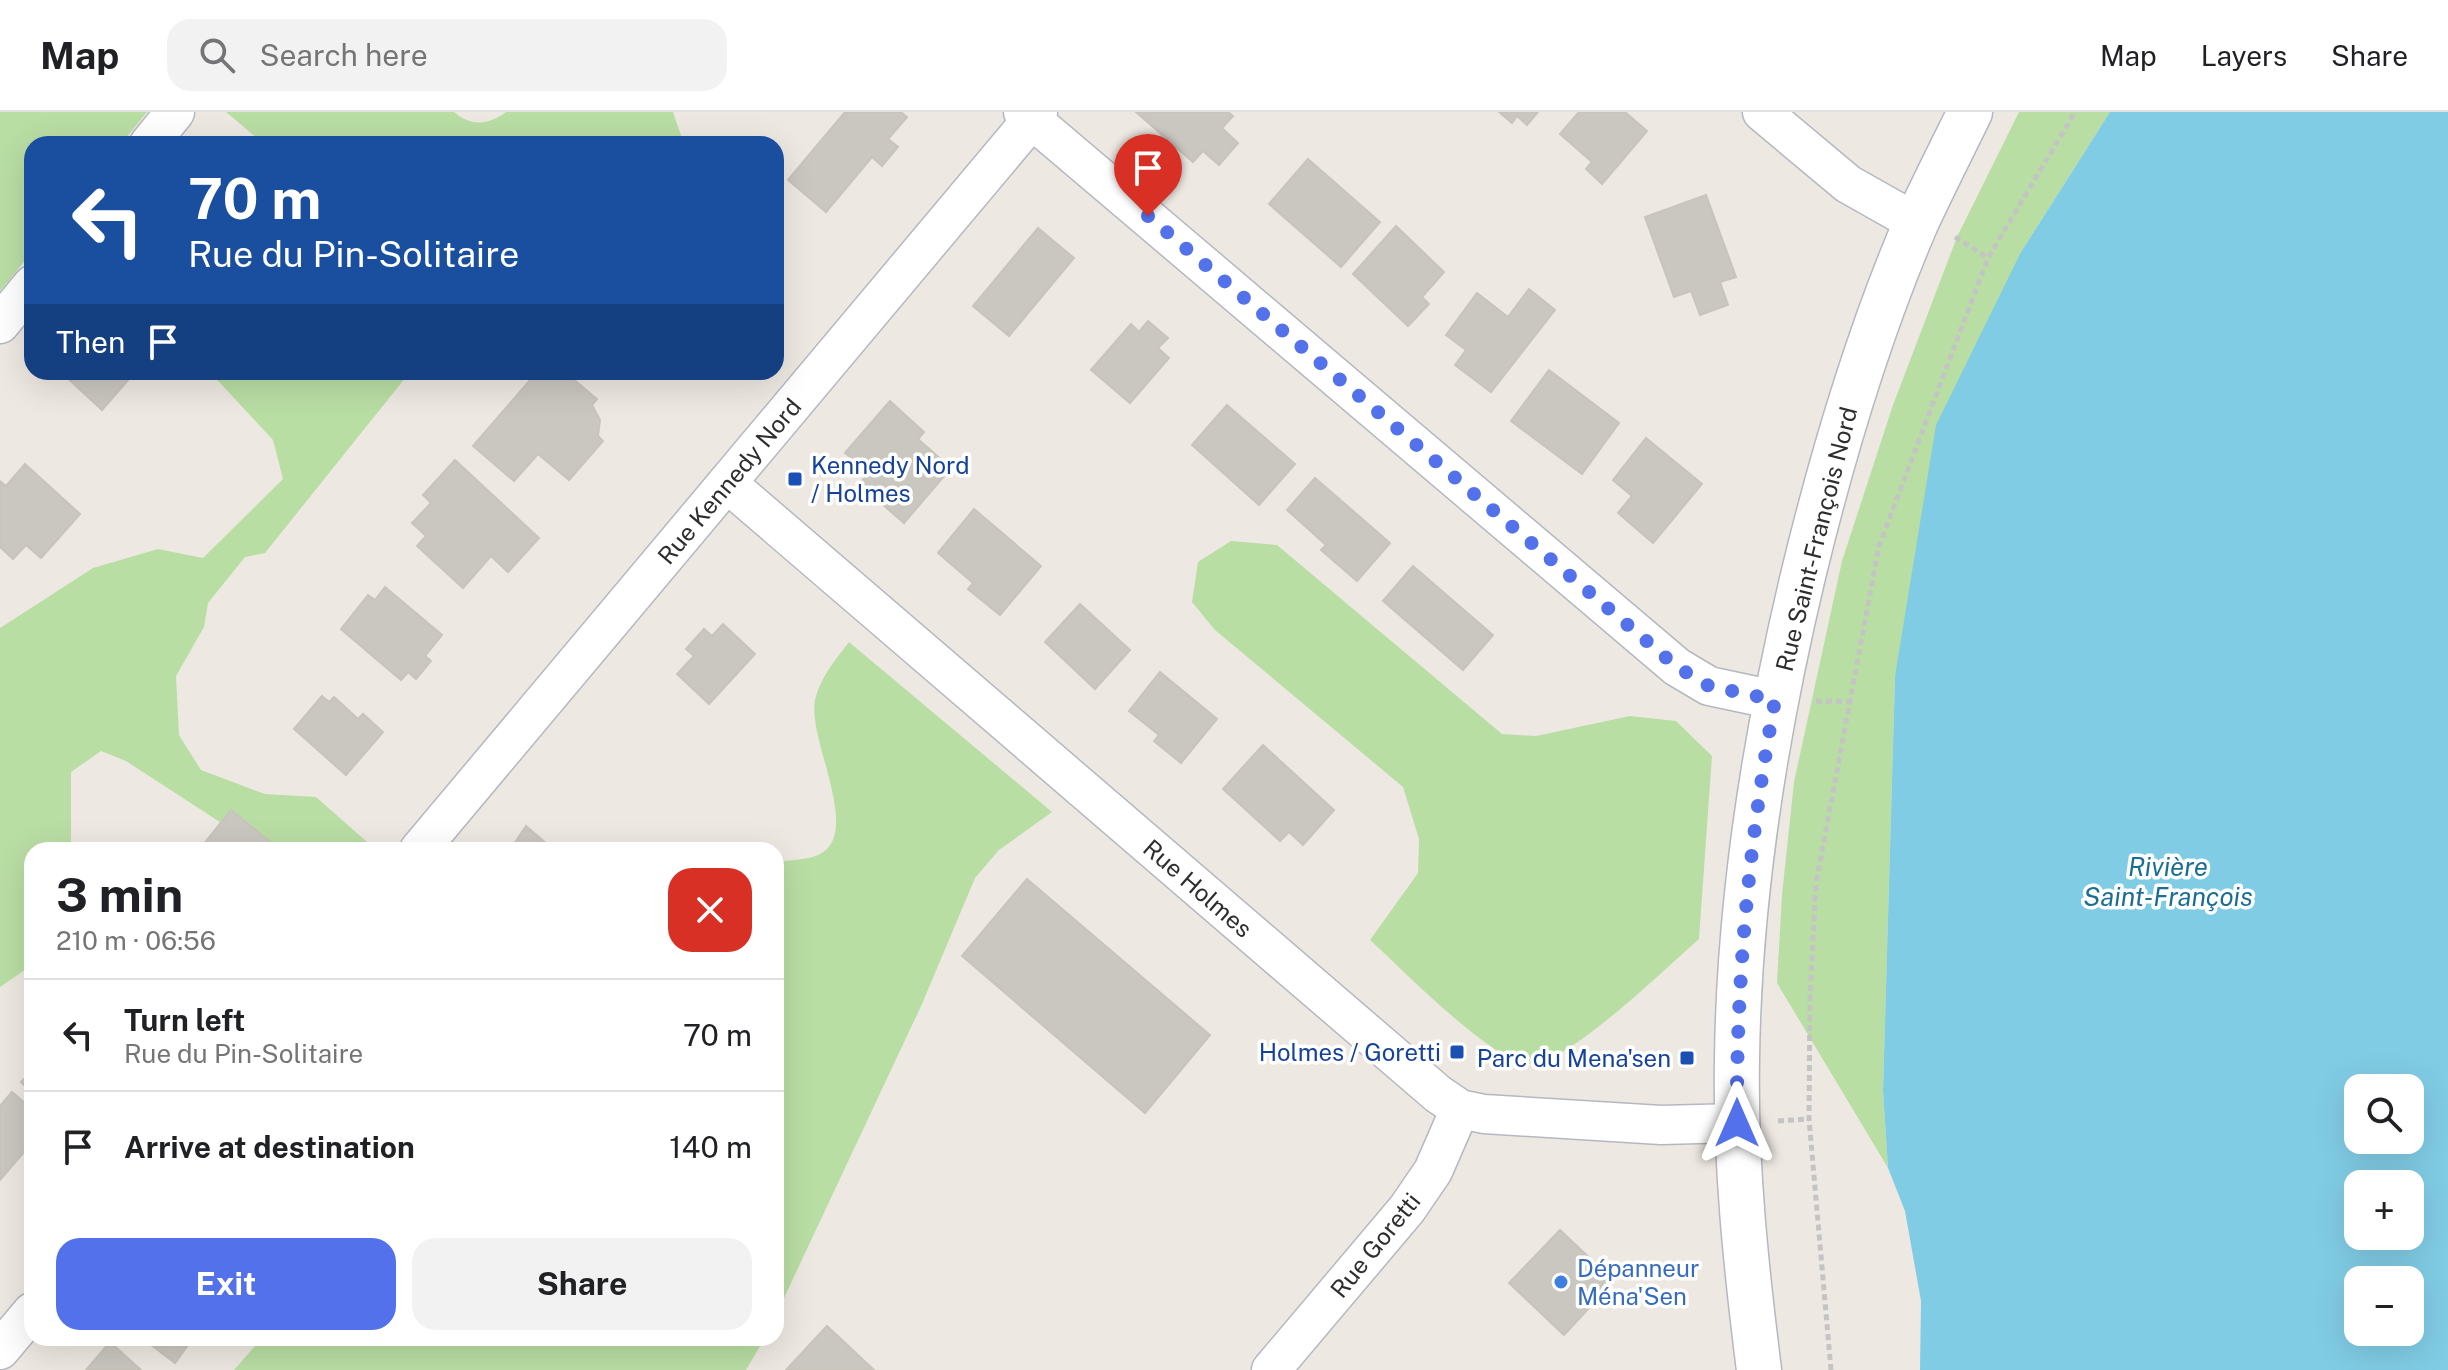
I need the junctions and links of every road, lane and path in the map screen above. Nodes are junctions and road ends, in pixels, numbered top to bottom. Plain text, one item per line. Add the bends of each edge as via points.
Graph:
1 (175, 112) edge
2 (1762, 112) edge
3 (1970, 112) edge
4 (2075, 112) edge
5 (1031, 114) edge
6 (156, 136) edge
7 (1917, 223) junction
8 (24, 295) edge
9 (0, 324) edge
10 (727, 483) junction
11 (1775, 700) junction
12 (426, 842) edge
13 (1460, 1109) junction
14 (1737, 1123) junction
15 (24, 1322) edge
16 (0, 1350) edge
17 (1271, 1370) edge
18 (1759, 1370) edge
19 (1831, 1370) edge

1 - 6 street
2 - 7 street via 1848,184
3 - 7 street, Rue Saint-François Nord
4 - 19 path via 1988,258 1879,546 1816,883 1809,1119
5 - 10 street, Rue Kennedy Nord
5 - 11 street via 1677,667 1709,686
7 - 11 street, Rue Saint-François Nord via 1836,448
8 - 9 street
10 - 12 street, Rue Kennedy Nord
10 - 13 street, Rue Holmes
11 - 14 street, Rue Saint-François Nord via 1745,899
13 - 14 street, Rue Holmes via 1661,1125
13 - 17 street, Rue Goretti via 1433,1171 1407,1209
14 - 18 street, Rue Saint-François Nord
15 - 16 street

